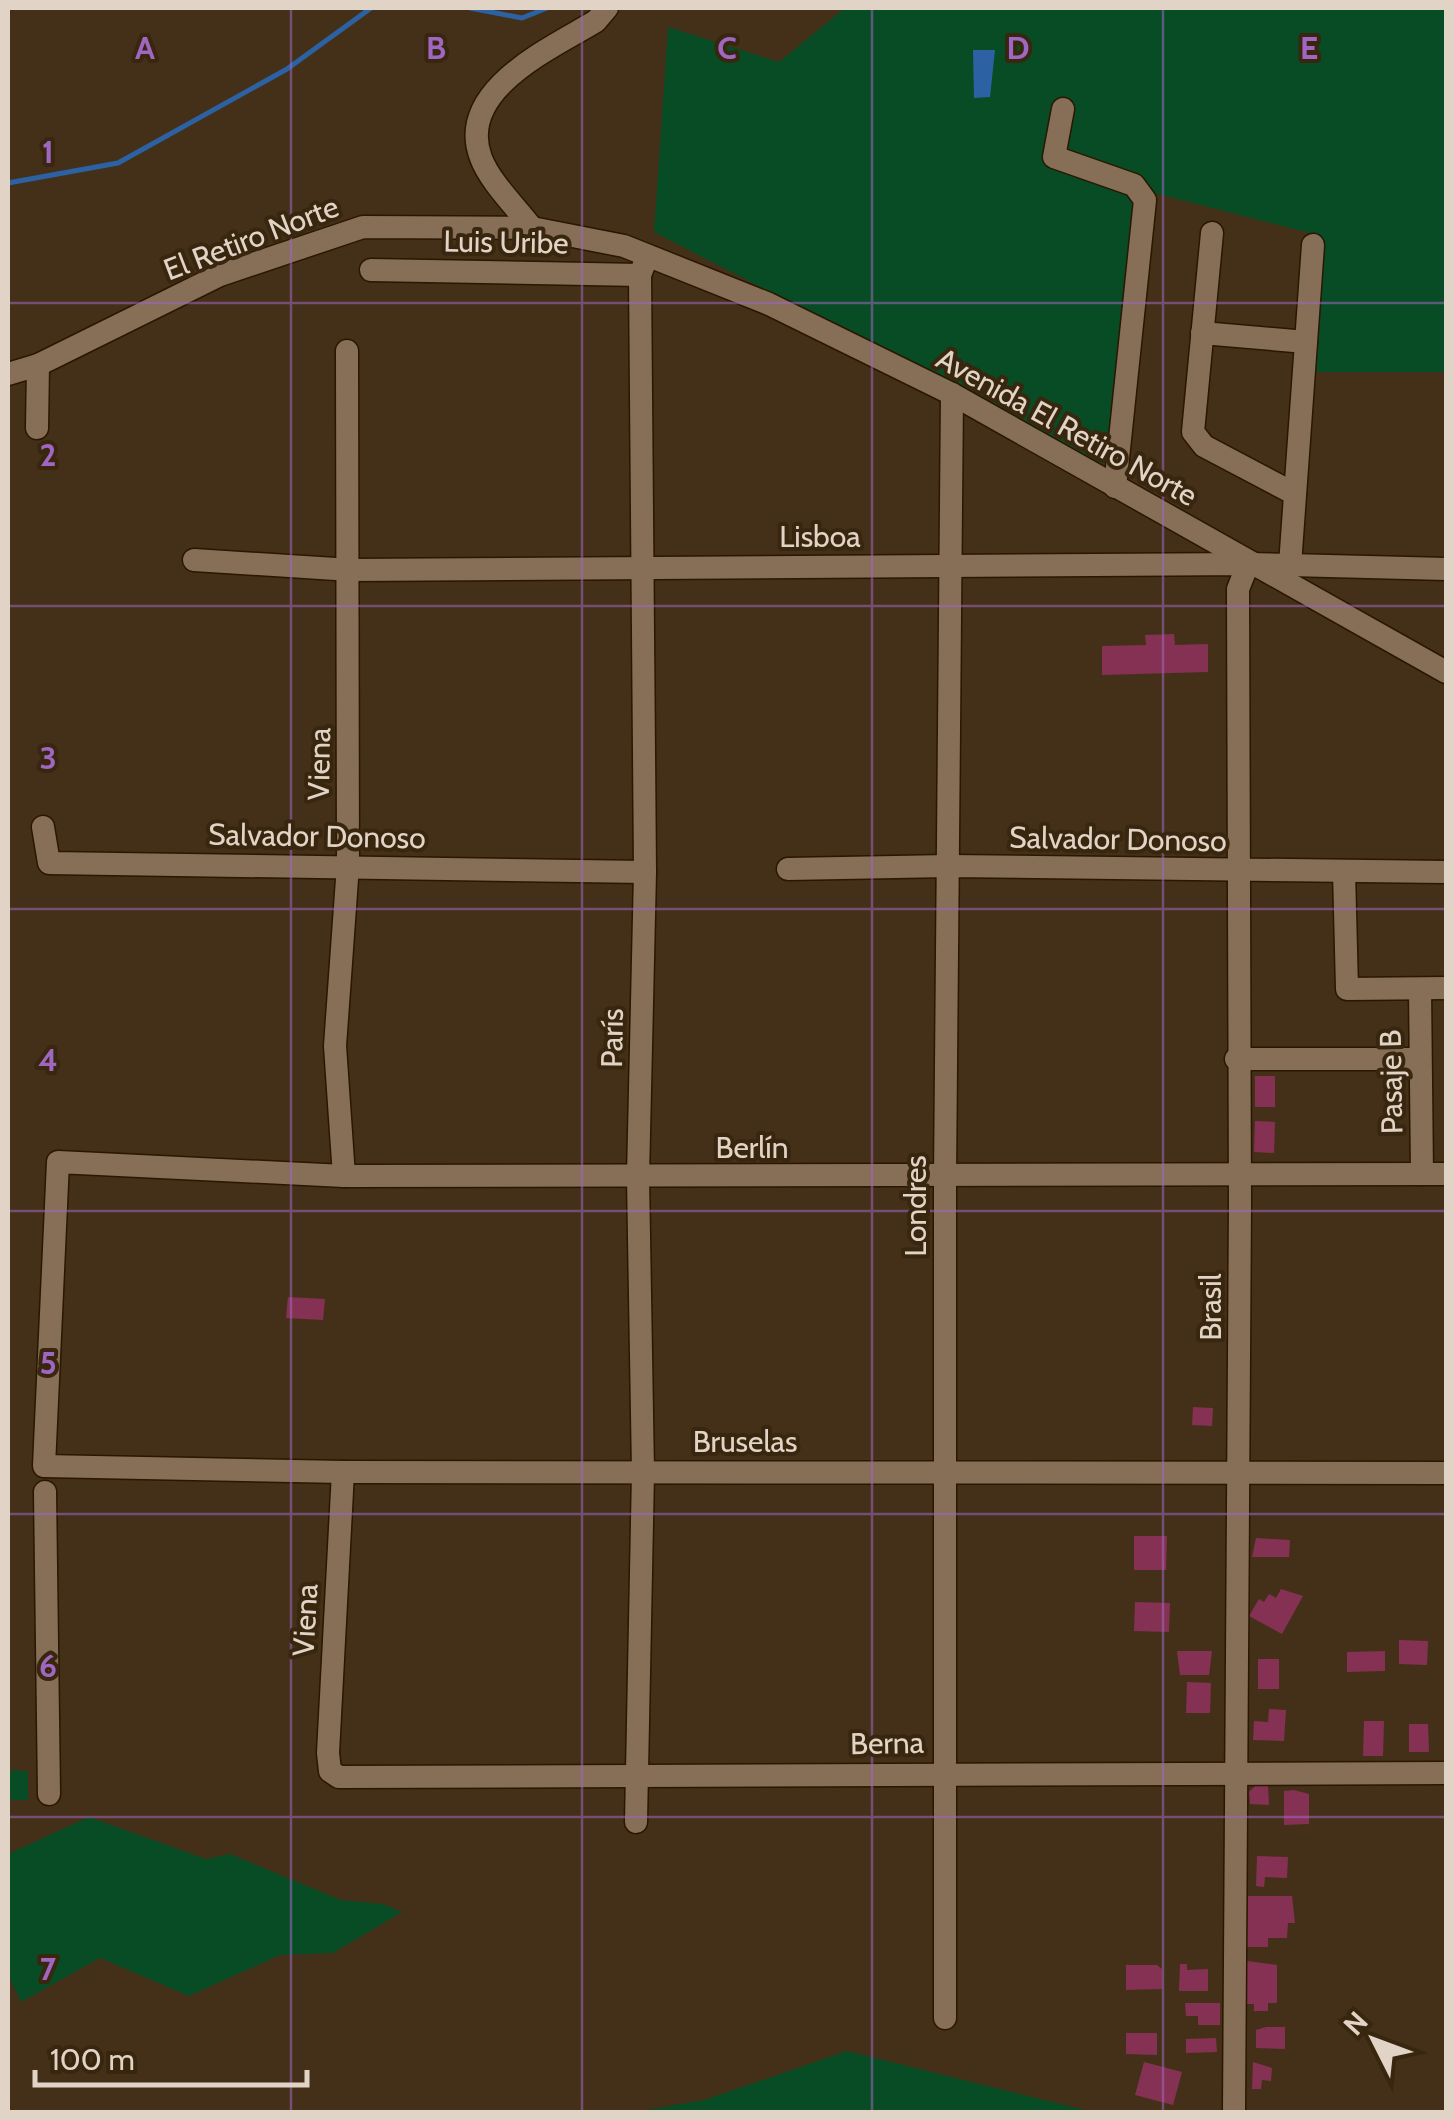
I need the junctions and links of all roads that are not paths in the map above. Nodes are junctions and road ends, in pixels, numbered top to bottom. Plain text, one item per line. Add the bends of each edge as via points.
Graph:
1 (607, 8) edge
2 (1062, 109) dead end
3 (532, 228) junction
4 (1212, 233) dead end
5 (1313, 245) dead end
6 (644, 266) junction
7 (371, 270) dead end
8 (1202, 333) junction
9 (1306, 342) junction
10 (348, 351) dead end
11 (38, 365) junction
12 (8, 374) edge
13 (952, 394) junction
14 (37, 428) dead end
15 (1115, 487) junction
16 (1295, 494) junction
17 (194, 560) dead end
18 (1248, 564) junction
19 (948, 565) junction
20 (1290, 566) junction
21 (644, 567) junction
22 (1446, 569) edge
23 (351, 570) junction
24 (1446, 672) edge
25 (43, 827) dead end
26 (348, 865) junction
27 (949, 866) junction
28 (788, 869) dead end
29 (646, 872) junction
30 (1237, 872) junction
31 (1344, 872) junction
32 (1446, 872) edge
33 (1446, 988) edge
34 (1420, 989) junction
35 (1236, 1059) junction
36 (1420, 1059) junction
37 (1238, 1174) junction
38 (1422, 1174) junction
39 (1446, 1174) edge
40 (344, 1176) junction
41 (638, 1177) junction
42 (944, 1177) junction
43 (44, 1466) joint
44 (944, 1470) junction
45 (342, 1472) junction
46 (643, 1472) junction
47 (1446, 1473) edge
48 (1240, 1474) junction
49 (45, 1492) dead end
50 (330, 1771) joint
51 (946, 1772) junction
52 (1446, 1774) edge
53 (1233, 1775) junction
54 (636, 1777) junction
55 (48, 1794) dead end
56 (636, 1822) dead end
57 (944, 2018) dead end
58 (1234, 2112) edge

1 - 3 street via 510,73 487,104 476,137 482,161
2 - 15 street via 1054,157 1134,185 1145,200
3 - 6 street, El Retiro Norte via 624,246
3 - 11 street, El Retiro Norte via 363,227 326,236 220,275
4 - 8 street
5 - 9 street
6 - 7 street, Luis Uribe
6 - 13 street, Avenida El Retiro Norte via 769,304
6 - 21 street, París
8 - 9 street
8 - 16 street via 1196,437
9 - 16 street
10 - 23 street, Viena
11 - 12 street, El Retiro Norte
11 - 14 street
13 - 15 street, Avenida El Retiro Norte
13 - 19 street, Londres
15 - 18 street, Avenida El Retiro Norte
16 - 20 street
17 - 23 street, Lisboa
18 - 19 street, Lisboa
18 - 20 street, Lisboa
18 - 24 street, Avenida El Retiro Norte
18 - 30 street, Brasil via 1238,590
19 - 21 street, Lisboa
19 - 27 street, Londres
20 - 22 street, Lisboa
21 - 23 street, Lisboa
21 - 29 street, París
23 - 26 street, Viena
25 - 26 street, Salvador Donoso via 48,863
26 - 29 street, Salvador Donoso
26 - 40 street, Viena via 335,1046
27 - 28 street, Salvador Donoso
27 - 30 street, Salvador Donoso
27 - 42 street, Londres
29 - 41 street, París
30 - 31 street, Salvador Donoso
30 - 35 street, Brasil
31 - 32 street, Salvador Donoso
31 - 34 street via 1347,988
33 - 34 street
34 - 36 street, Pasaje B
35 - 36 street
35 - 37 street, Brasil
36 - 38 street, Pasaje B
37 - 38 street, Berlín
37 - 42 street, Berlín
37 - 48 street, Brasil
38 - 39 street, Berlín
40 - 41 street, Berlín
40 - 43 street, Berlín via 58,1162
41 - 42 street, Berlín
41 - 46 street, París
42 - 44 street, Londres
43 - 45 street, Bruselas
44 - 46 street, Bruselas
44 - 48 street, Bruselas
44 - 51 street, Londres
45 - 46 street, Bruselas
45 - 50 street, Viena
46 - 54 street, París
47 - 48 street, Bruselas
48 - 53 street, Brasil
49 - 55 street
50 - 54 street, Berna via 353,1778
51 - 53 street, Berna
51 - 54 street, Berna
51 - 57 street, Londres
52 - 53 street, Berna
53 - 58 street, Brasil
54 - 56 street, París

